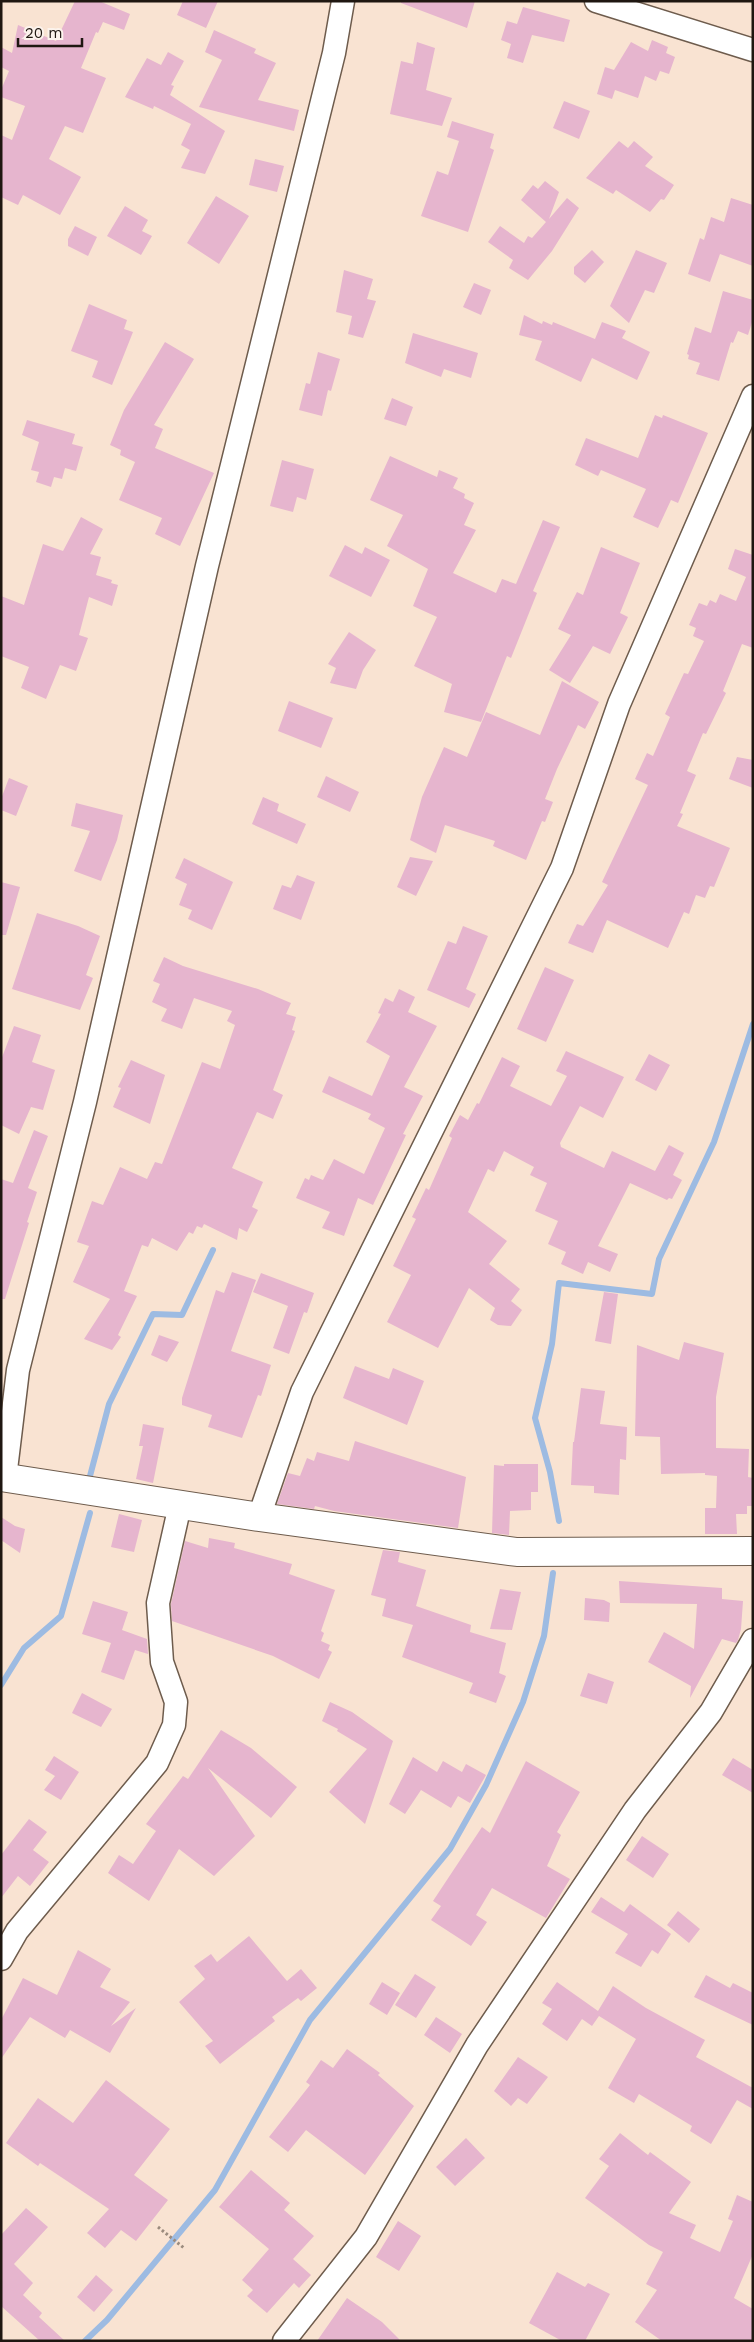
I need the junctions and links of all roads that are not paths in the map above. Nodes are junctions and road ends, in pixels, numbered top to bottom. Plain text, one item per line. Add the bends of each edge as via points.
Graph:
1 (343, 1) edge
2 (596, 1) edge
3 (753, 50) edge
4 (753, 396) edge
5 (3, 1478) edge
6 (180, 1505) junction
7 (259, 1517) junction
8 (753, 1551) edge
9 (753, 1640) edge
10 (1, 1959) edge
11 (284, 2341) edge

1 - 5 street via 334,53 207,566 85,1102 18,1370
2 - 3 street
4 - 7 street via 619,704 562,868 302,1392
5 - 6 street
6 - 7 street
6 - 10 street via 158,1603 162,1662 176,1702 174,1725 157,1763 17,1931
7 - 8 street via 517,1552
9 - 11 street via 711,1712 635,1810 477,2045 366,2237

